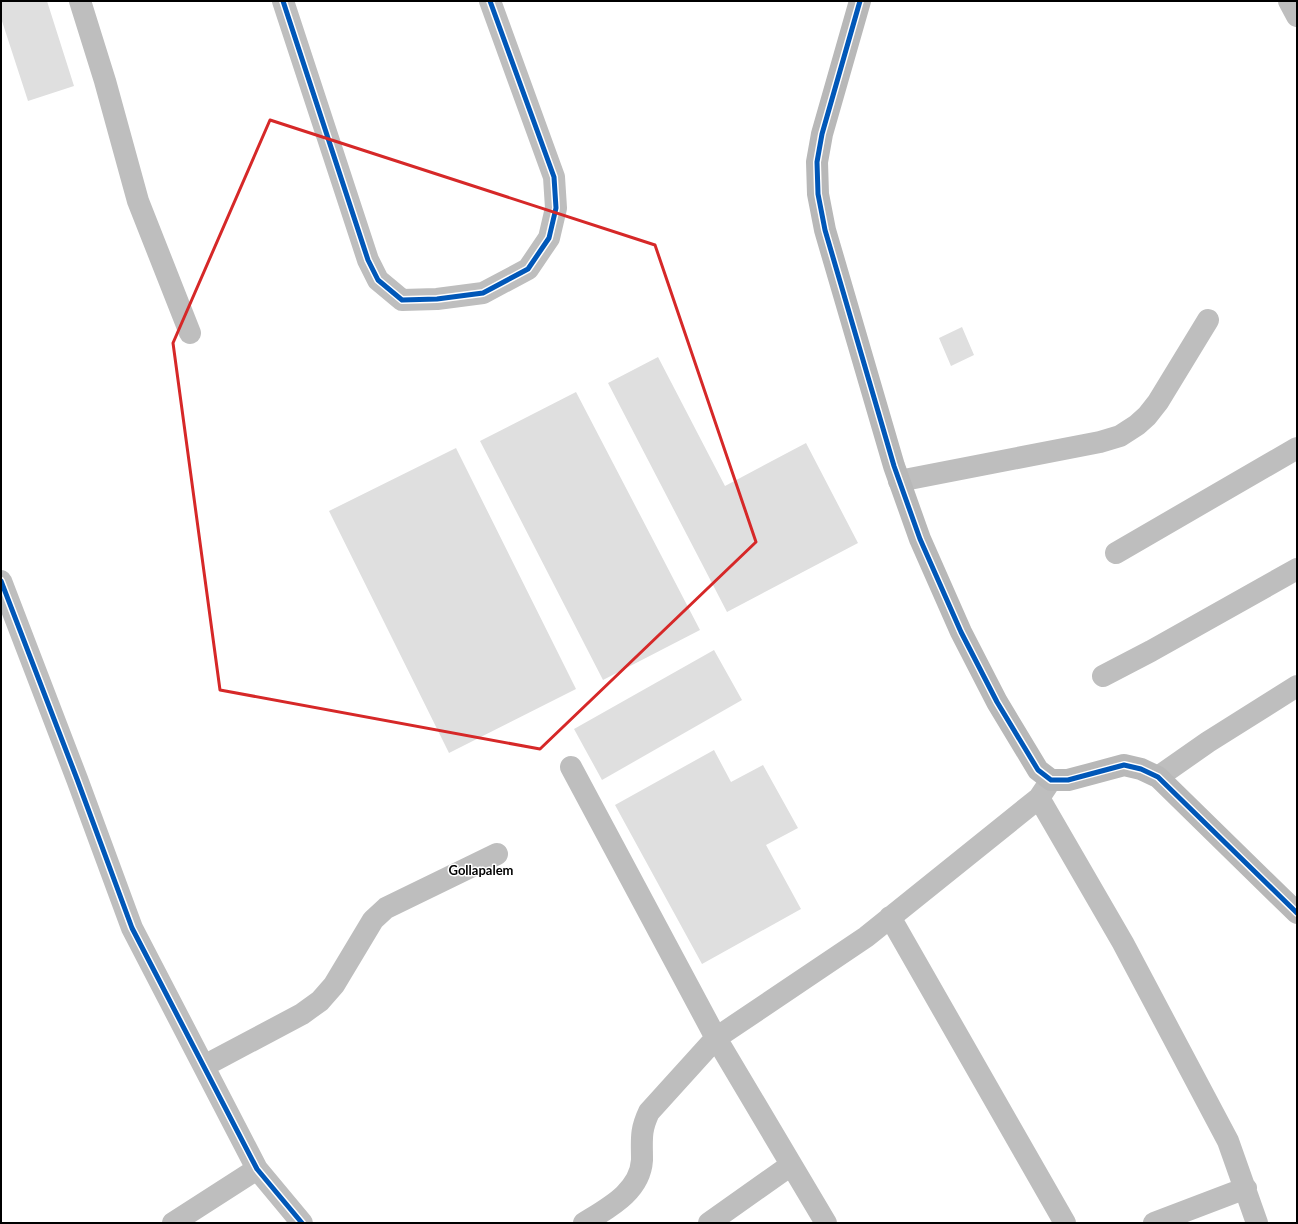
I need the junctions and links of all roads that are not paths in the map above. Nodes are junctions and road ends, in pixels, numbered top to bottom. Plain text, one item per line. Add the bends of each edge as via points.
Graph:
1 (80, 1) edge
2 (283, 1) edge
3 (490, 1) edge
4 (860, 1) edge
5 (1289, 1) edge
6 (1297, 16) edge
7 (1208, 320) dead end
8 (190, 333) dead end
9 (1297, 448) edge
10 (900, 481) junction
11 (1116, 553) dead end
12 (1297, 570) edge
13 (1, 581) edge
14 (1103, 676) dead end
15 (1297, 686) edge
16 (571, 767) dead end
17 (1158, 777) junction
18 (1045, 789) junction
19 (497, 854) dead end
20 (1297, 913) edge
21 (890, 917) junction
22 (716, 1038) junction
23 (204, 1066) junction
24 (791, 1165) junction
25 (257, 1169) junction
26 (1246, 1188) junction
27 (173, 1223) edge
28 (302, 1223) edge
29 (584, 1223) edge
30 (709, 1223) edge
31 (826, 1223) edge
32 (1065, 1223) edge
33 (1154, 1223) edge
34 (1257, 1223) edge

1 - 8 street via 138,201
2 - 3 street via 368,260 378,280 402,300 437,299 483,293 528,269 549,238 556,208 554,177
4 - 10 street via 822,134 817,162 818,194 825,230
5 - 6 street
7 - 10 street via 1158,402 1137,425 1120,436
9 - 11 street
10 - 18 street via 920,539 961,632 1001,708 1038,770
12 - 14 street
13 - 23 street via 132,928
15 - 17 street
16 - 22 street
17 - 18 street via 1124,765
17 - 20 street
18 - 21 street
18 - 26 street via 1228,1141
19 - 23 street via 386,908 373,920 334,985 320,1001 302,1014
21 - 22 street via 866,937
21 - 32 street
22 - 24 street
22 - 29 street via 649,1112 643,1124 642,1162 638,1177 630,1189 617,1202
23 - 25 street
24 - 30 street
24 - 31 street
25 - 27 street
25 - 28 street
26 - 33 street
26 - 34 street

